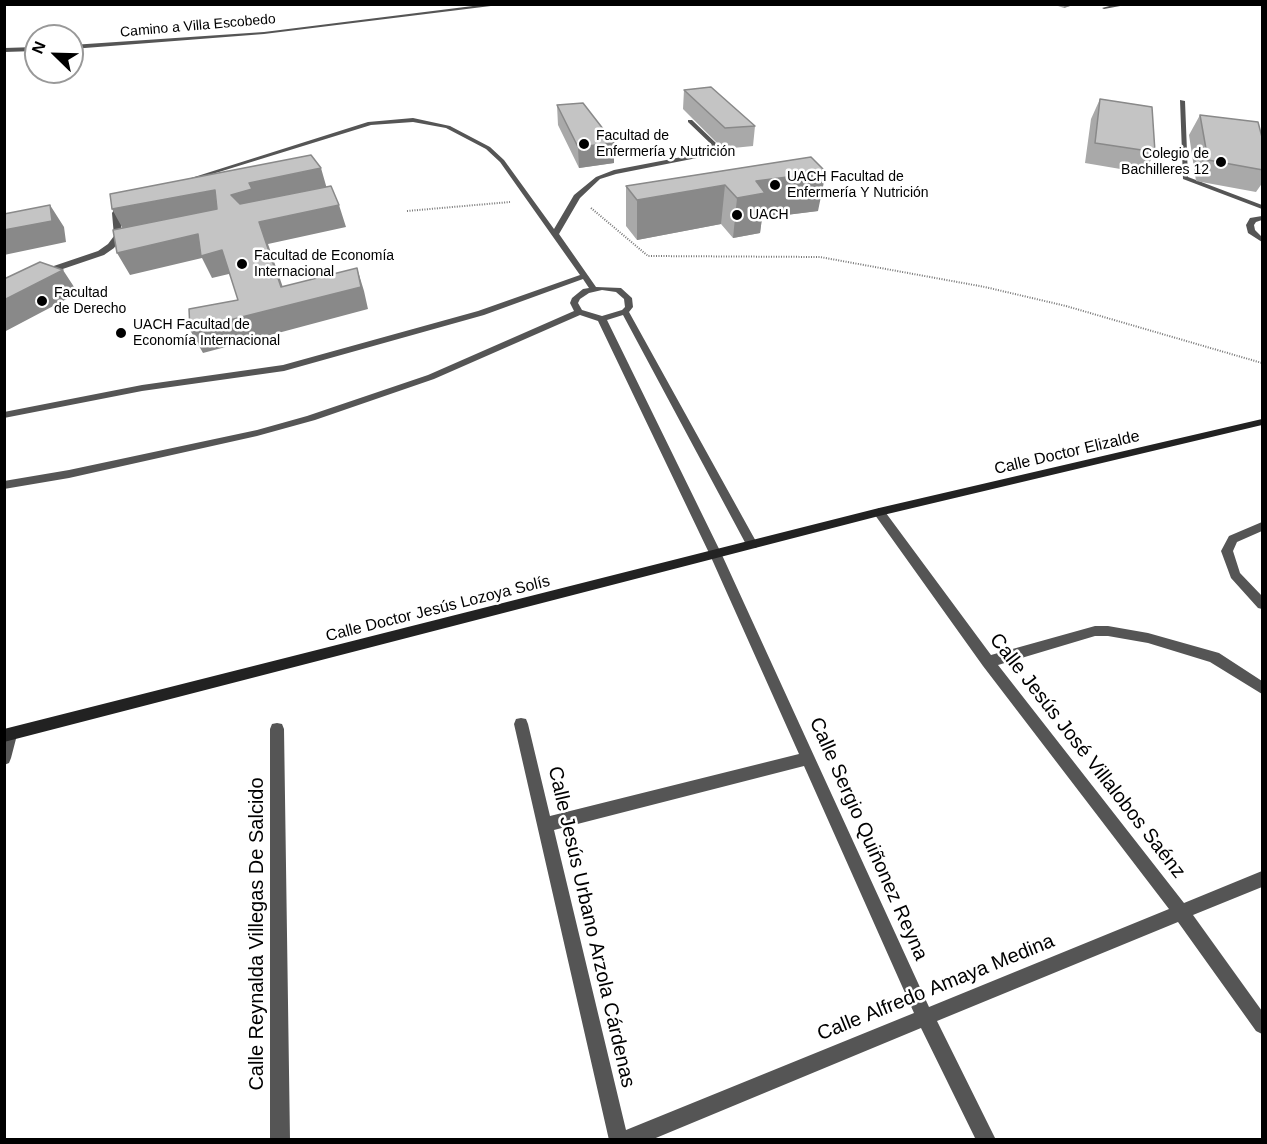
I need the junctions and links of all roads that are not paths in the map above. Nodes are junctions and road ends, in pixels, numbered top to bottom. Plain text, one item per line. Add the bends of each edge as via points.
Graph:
1 (505, 4) edge
2 (1129, 4) edge
3 (1104, 8) dead end
4 (84, 46) edge
5 (24, 49) edge
6 (4, 50) edge
7 (1182, 101) dead end
8 (690, 121) dead end
9 (187, 180) edge
10 (129, 199) edge
11 (1263, 207) edge
12 (1263, 218) edge
13 (555, 234) junction
14 (1263, 240) edge
15 (38, 274) edge
16 (584, 276) junction
17 (594, 288) junction
18 (579, 312) junction
19 (625, 312) junction
20 (602, 319) junction
21 (4, 415) edge
22 (1263, 422) edge
23 (4, 485) edge
24 (879, 512) junction
25 (1263, 526) edge
26 (752, 545) junction
27 (716, 555) junction
28 (1263, 604) edge
29 (988, 662) junction
30 (1263, 688) edge
31 (521, 724) dead end
32 (277, 729) dead end
33 (7, 736) edge
34 (4, 758) edge
35 (808, 758) junction
36 (545, 825) junction
37 (1263, 879) edge
38 (1181, 912) junction
39 (925, 1017) junction
40 (1263, 1025) edge
41 (280, 1140) edge
42 (619, 1140) edge
43 (626, 1140) edge
44 (986, 1140) edge

1 - 4 street, Camino a Villa Escobedo via 264,33
2 - 3 street
5 - 6 street
7 - 11 street via 1185,178
8 - 13 street via 715,145 710,153 598,178 578,197
9 - 13 street via 356,126 414,120 448,127 488,148 502,161
10 - 15 street via 116,213 118,236 111,246
12 - 14 street via 1250,225 1251,231
13 - 16 street
16 - 17 street
16 - 21 street via 481,313 284,368 142,388
17 - 18 street via 576,298 574,303
17 - 19 street via 624,293 630,302
18 - 20 street
18 - 23 street via 431,377 311,418 257,433
19 - 20 street
19 - 26 street
20 - 27 street, Calle Sergio Quiñonez Reyna
22 - 24 street, Calle Doctor Elizalde
24 - 26 street, Calle Doctor Jesús Lozoya Solís
24 - 29 street, Calle Jesús José Villalobos Saénz
25 - 28 street via 1233,539 1227,551 1236,575
26 - 27 street, Calle Doctor Jesús Lozoya Solís
27 - 33 street, Calle Doctor Jesús Lozoya Solís
27 - 35 street, Calle Sergio Quiñonez Reyna
29 - 30 street via 1108,630 1214,657
29 - 38 street, Calle Jesús José Villalobos Saénz
31 - 36 street, Calle Jesús Urbano Arzola Cárdenas
32 - 41 street, Calle Reynalda Villegas De Salcido
33 - 34 street
35 - 36 street
35 - 39 street, Calle Sergio Quiñonez Reyna
36 - 42 street, Calle Jesús Urbano Arzola Cárdenas
37 - 38 street, Calle Alfredo Amaya Medina
38 - 39 street, Calle Alfredo Amaya Medina
38 - 40 street, Calle Jesús José Villalobos Saénz
39 - 43 street, Calle Alfredo Amaya Medina
39 - 44 street, Calle Sergio Quiñonez Reyna

